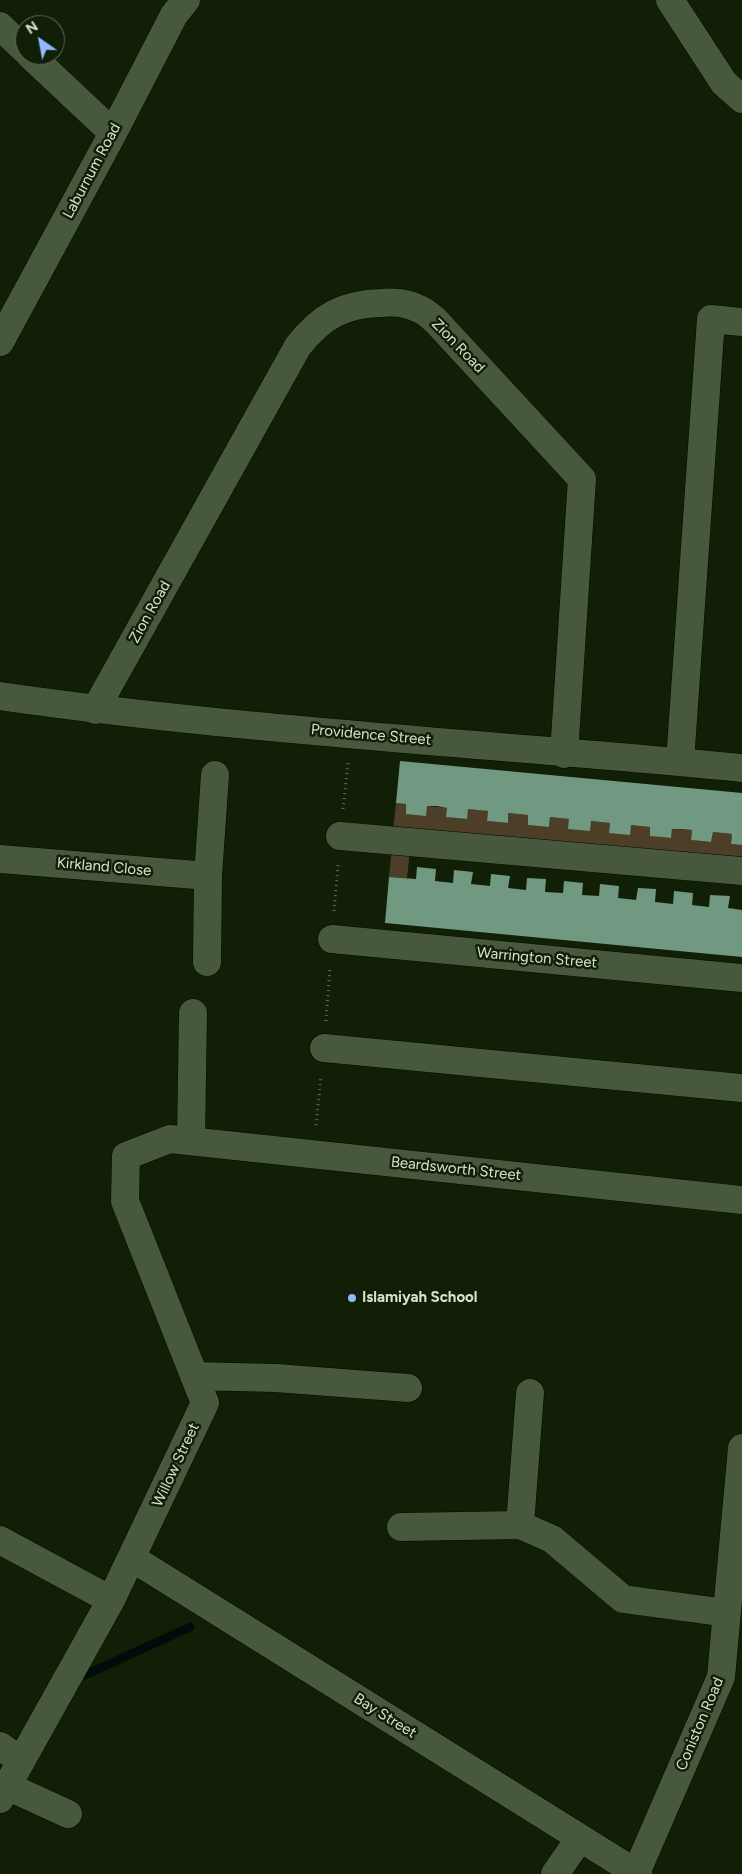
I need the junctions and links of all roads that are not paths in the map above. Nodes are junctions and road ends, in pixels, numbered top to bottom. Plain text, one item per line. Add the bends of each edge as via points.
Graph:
1 (186, 0) edge
2 (670, 0) edge
3 (0, 26) edge
4 (15, 40) edge
5 (41, 65) edge
6 (742, 99) edge
7 (113, 133) junction
8 (742, 322) edge
9 (0, 342) edge
10 (0, 696) edge
11 (96, 710) junction
12 (564, 754) junction
13 (680, 762) junction
14 (742, 768) edge
15 (215, 774) dead end
16 (340, 836) dead end
17 (0, 859) edge
18 (742, 872) edge
19 (208, 876) junction
20 (332, 939) dead end
21 (207, 962) dead end
22 (742, 978) edge
23 (193, 1013) dead end
24 (324, 1048) dead end
25 (742, 1088) edge
26 (180, 1140) junction
27 (742, 1200) edge
28 (194, 1376) junction
29 (408, 1388) dead end
30 (530, 1392) dead end
31 (742, 1448) edge
32 (520, 1525) junction
33 (401, 1527) dead end
34 (738, 1538) edge
35 (0, 1540) edge
36 (132, 1558) junction
37 (111, 1600) junction
38 (727, 1613) junction
39 (732, 1681) edge
40 (11, 1754) edge
41 (4, 1793) edge
42 (68, 1814) dead end
43 (580, 1838) junction
44 (637, 1873) edge
45 (555, 1874) edge

1 - 7 street, Laburnum Road via 174,15
2 - 6 street via 724,83
3 - 4 street
5 - 7 street
7 - 9 street, Laburnum Road
8 - 13 street via 710,319
10 - 11 street, Providence Street
11 - 12 street, Providence Street
11 - 12 street, Zion Road via 298,346 318,323 346,307 390,302 419,309 435,320 582,479
12 - 13 street, Providence Street
13 - 14 street, Providence Street
15 - 19 street
16 - 18 street
17 - 19 street, Kirkland Close
19 - 21 street
20 - 22 street, Warrington Street
23 - 26 street
24 - 25 street
26 - 27 street, Beardsworth Street
26 - 28 street, Willow Street via 126,1156 125,1201
28 - 29 street via 276,1378
28 - 36 street, Willow Street via 205,1404
30 - 32 street
31 - 34 street, Coniston Road
32 - 33 street
32 - 38 street via 552,1539 624,1599
34 - 38 street, Coniston Road
35 - 37 street
36 - 37 street, Willow Street
36 - 43 street, Bay Street
37 - 40 street, Willow Street
38 - 39 street, Coniston Road
39 - 44 street, Coniston Road
40 - 41 street, Willow Street
41 - 42 street
43 - 44 street, Bay Street
43 - 45 street

